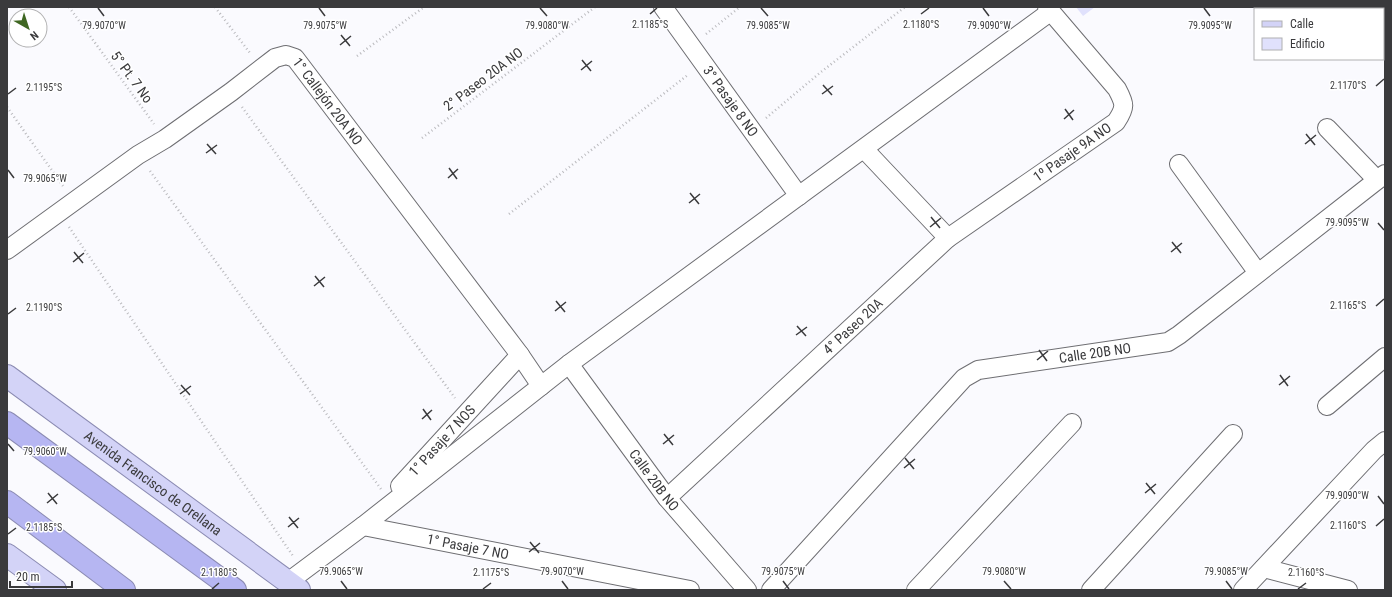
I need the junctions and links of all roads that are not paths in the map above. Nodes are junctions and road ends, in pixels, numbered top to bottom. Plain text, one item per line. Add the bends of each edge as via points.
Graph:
1 (663, 7) edge
2 (1049, 9) edge
3 (1327, 128) dead end
4 (864, 149) junction
5 (1180, 164) dead end
6 (1381, 177) edge
7 (798, 196) junction
8 (948, 238) junction
9 (7, 250) edge
10 (1258, 274) junction
11 (520, 355) junction
12 (1385, 357) edge
13 (570, 364) junction
14 (7, 376) edge
15 (541, 386) junction
16 (1327, 406) dead end
17 (7, 423) edge
18 (1072, 423) dead end
19 (1233, 434) dead end
20 (1385, 441) edge
21 (667, 498) junction
22 (7, 502) edge
23 (364, 526) junction
24 (7, 555) edge
25 (1264, 568) junction
26 (297, 581) edge
27 (55, 590) edge
28 (124, 590) edge
29 (235, 590) edge
30 (690, 590) edge
31 (747, 590) edge
32 (771, 590) edge
33 (916, 590) edge
34 (1091, 590) edge
35 (1243, 590) edge
36 (1348, 590) edge

1 - 7 street, 3° Pasaje 8 NO
2 - 4 street
2 - 8 street, 1º Pasaje 9A NO via 1117,89 1124,103 1124,111 1116,122
3 - 6 street
4 - 7 street
4 - 8 street
5 - 10 street
6 - 10 street, Calle 20B NO
7 - 13 street
8 - 21 street, 4° Paseo 20A
9 - 11 street, 1° Callejón 20A NO via 138,154 165,139 231,92 275,58 286,55 295,58
10 - 32 street, Calle 20B NO via 1168,342 978,370 964,378
11 - 15 street, 1° Callejón 20A NO
11 - 23 street, 1° Pasaje 7 NOS
12 - 16 street
13 - 15 street
13 - 21 street, Calle 20B NO
14 - 26 main road, Avenida Francisco de Orellana
15 - 23 street
17 - 29 highway
18 - 33 street
19 - 34 street
20 - 25 street
21 - 31 street, Calle 20B NO
22 - 28 highway
23 - 26 street
23 - 30 street, 1° Pasaje 7 NO
24 - 27 main road
25 - 35 street
25 - 36 street

